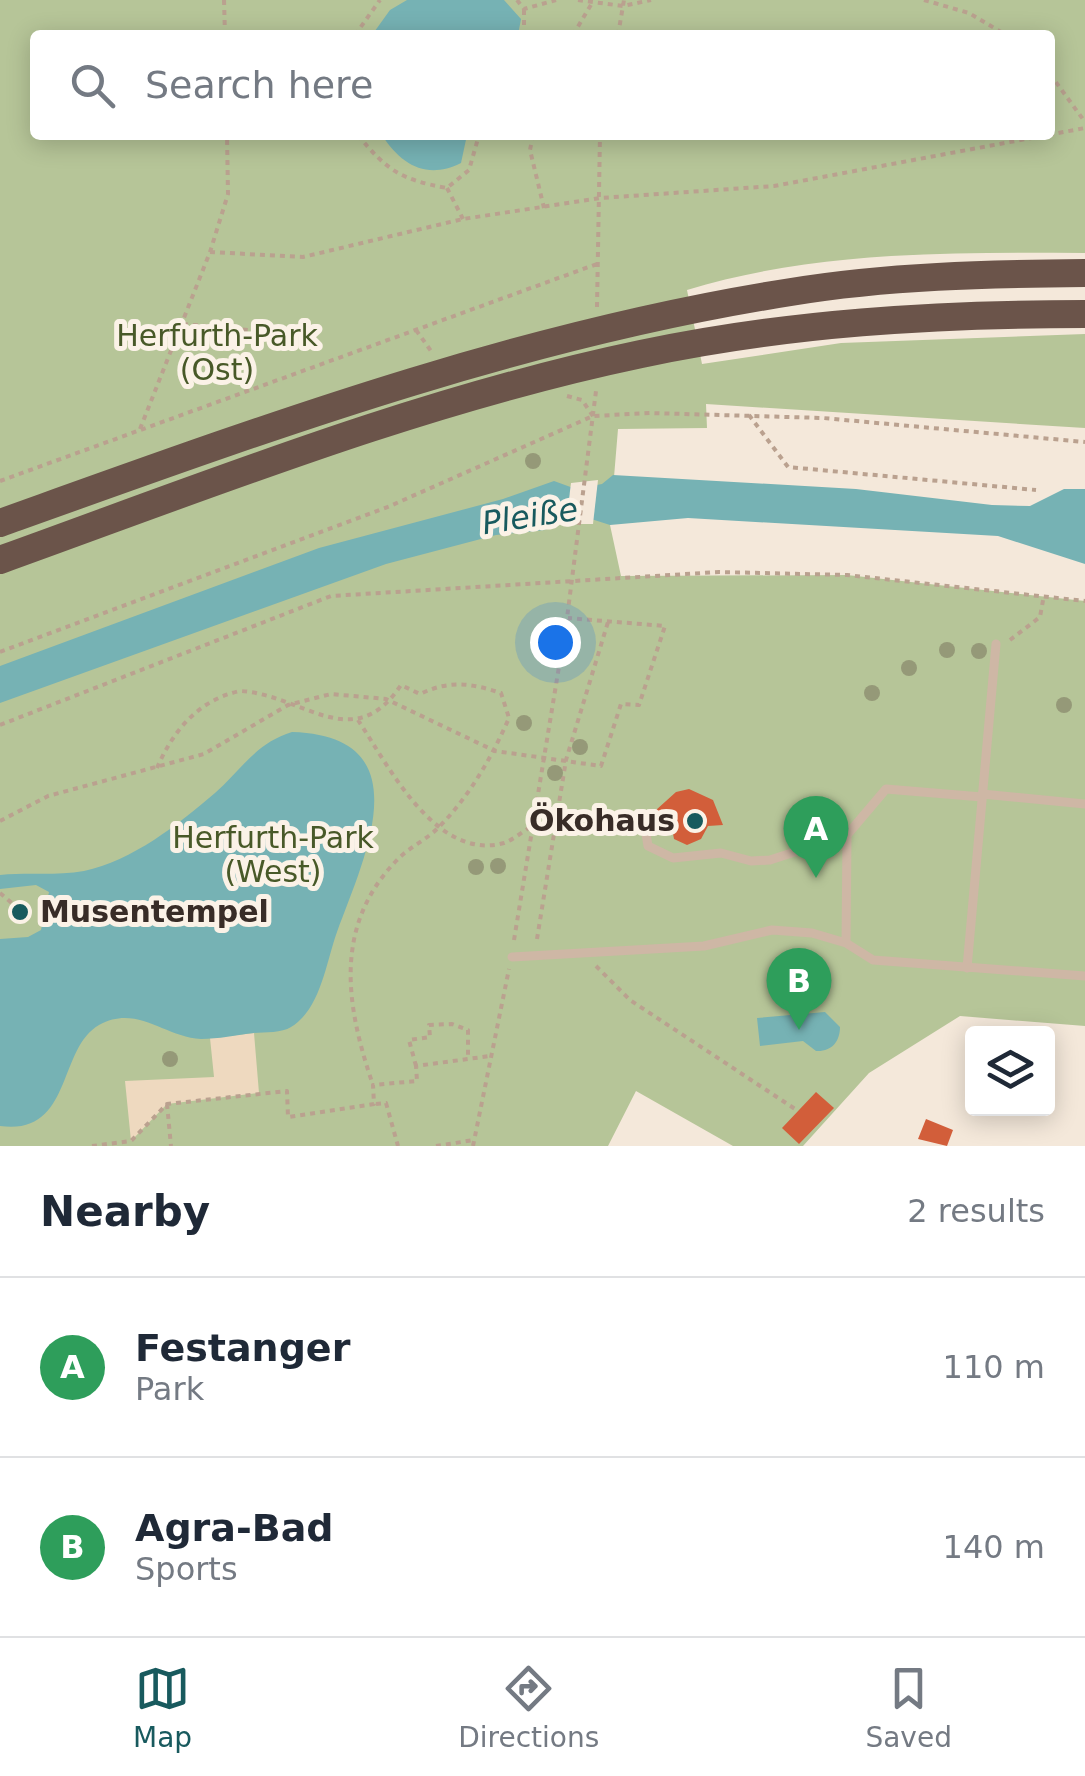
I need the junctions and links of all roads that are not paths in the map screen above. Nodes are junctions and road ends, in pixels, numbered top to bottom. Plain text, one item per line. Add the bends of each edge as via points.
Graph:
1 (1085, 273) edge
2 (1085, 314) edge
3 (0, 524) edge
4 (0, 560) edge
5 (996, 644) road end
6 (982, 796) junction
7 (1085, 804) edge
8 (644, 821) dead end
9 (847, 835) junction
10 (846, 943) junction
11 (512, 957) road end
12 (966, 968) junction
13 (1085, 976) edge

1 - 3 highway via 909,278 794,291 558,338 408,380
2 - 4 highway via 908,318 698,343 566,371 418,413
5 - 6 lane
6 - 7 lane
6 - 9 lane via 886,790
6 - 12 lane
8 - 9 lane via 648,846 673,858 721,853 770,860
9 - 10 lane
10 - 11 lane via 772,930 704,946
10 - 12 lane via 874,960
12 - 13 lane

